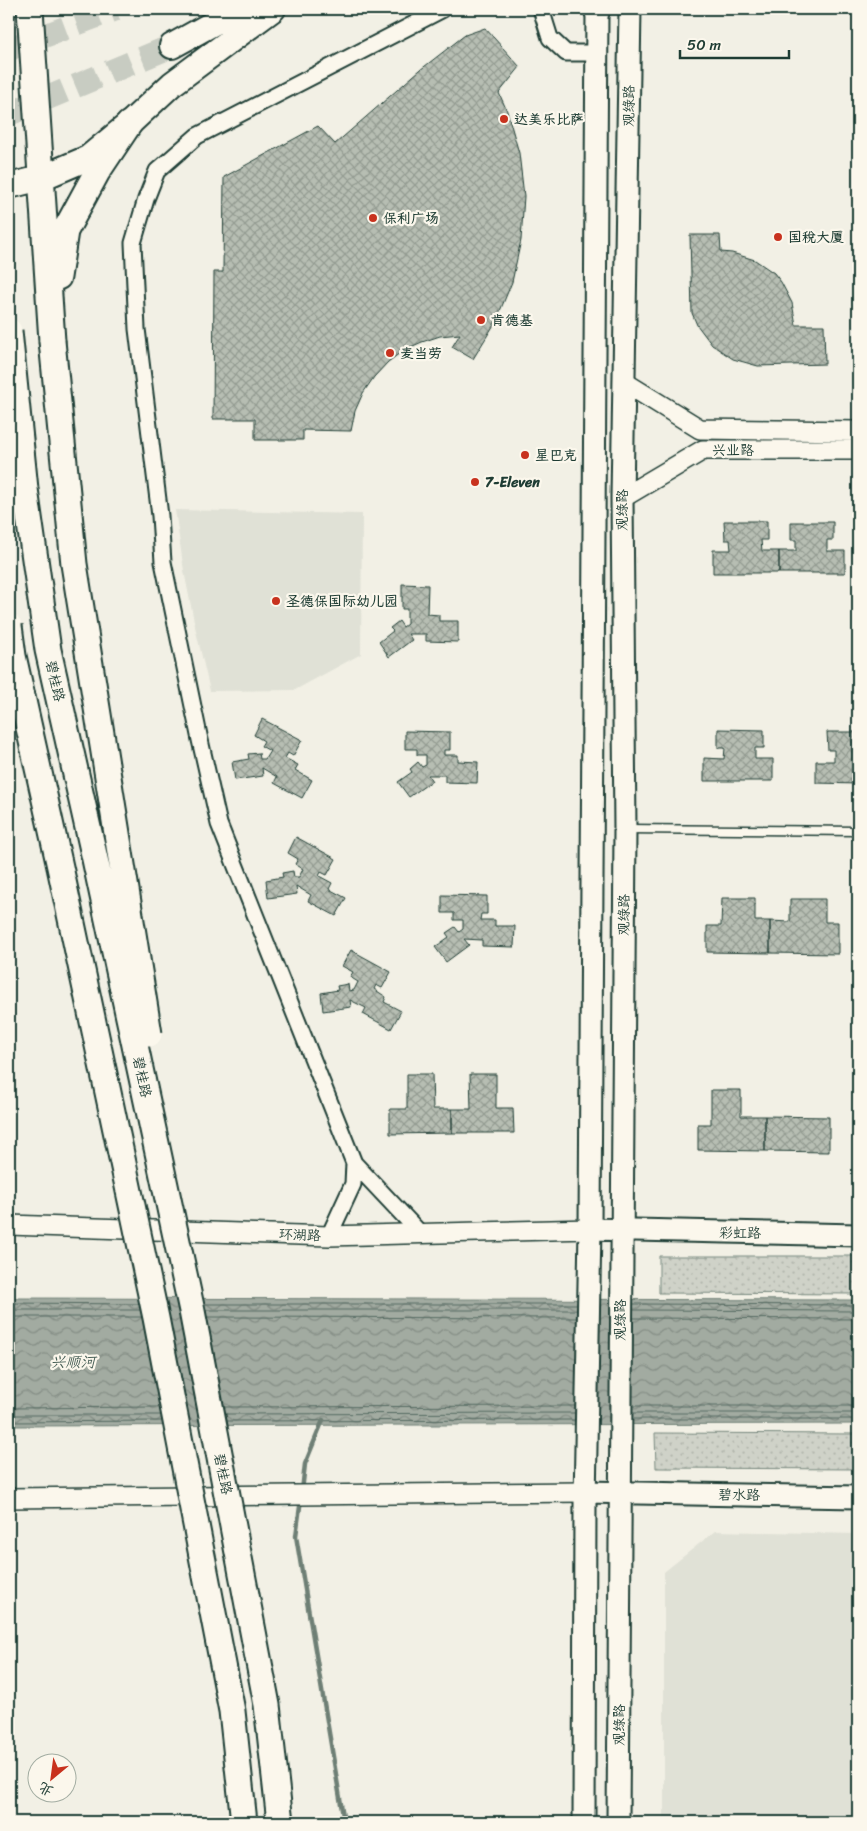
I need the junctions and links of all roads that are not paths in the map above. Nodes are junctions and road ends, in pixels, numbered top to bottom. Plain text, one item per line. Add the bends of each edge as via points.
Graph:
1 (30, 9) edge
2 (238, 9) edge
3 (273, 9) edge
4 (443, 9) edge
5 (541, 9) edge
6 (597, 9) edge
7 (630, 9) edge
8 (172, 46) tunnel mouth
9 (597, 53) junction
10 (129, 124) junction
11 (41, 178) junction
12 (9, 186) edge
13 (9, 331) edge
14 (52, 342) junction
15 (624, 382) junction
16 (858, 431) edge
17 (858, 450) edge
18 (622, 498) junction
19 (9, 626) edge
20 (9, 661) edge
21 (625, 829) junction
22 (858, 832) edge
23 (60, 867) junction
24 (354, 1163) junction
25 (9, 1226) edge
26 (590, 1229) junction
27 (621, 1230) junction
28 (420, 1233) junction
29 (858, 1235) edge
30 (329, 1236) junction
31 (198, 1345) junction
32 (585, 1492) junction
33 (619, 1493) junction
34 (858, 1497) edge
35 (9, 1498) edge
36 (244, 1822) edge
37 (280, 1822) edge
38 (584, 1822) edge
39 (618, 1822) edge

1 - 11 highway
2 - 8 main road
3 - 10 main road via 172,84
4 - 24 street via 197,136 157,171 133,243 137,329 163,562 219,824
5 - 9 street via 550,38 566,53
6 - 9 main road, 观绿路
7 - 15 main road, 观绿路
9 - 26 main road, 观绿路
10 - 11 main road via 88,158
10 - 14 highway via 97,172 65,231 55,293
11 - 12 main road
11 - 14 highway
13 - 31 highway, 碧桂路, bridge via 25,489 48,650
14 - 31 highway, bridge via 74,564
15 - 16 street, 兴业路 via 700,429
15 - 18 main road, 观绿路
17 - 18 street, 兴业路 via 703,450
18 - 21 main road, 观绿路
19 - 23 highway, bridge
20 - 23 highway, bridge
21 - 22 lane
21 - 27 main road, 观绿路
23 - 36 highway, bridge via 168,1377 232,1711
24 - 28 street
24 - 30 street via 353,1184
25 - 30 street, 环湖路
26 - 27 main road, 彩虹路
26 - 28 street, 环湖路
26 - 32 main road, 观绿路
27 - 29 main road, 彩虹路
27 - 33 main road, 观绿路
28 - 30 street, 环湖路
31 - 37 highway, 碧桂路, bridge via 267,1706
32 - 33 main road, 碧水路
32 - 35 street
32 - 38 main road, 观绿路
33 - 34 main road, 碧水路
33 - 39 main road, 观绿路

